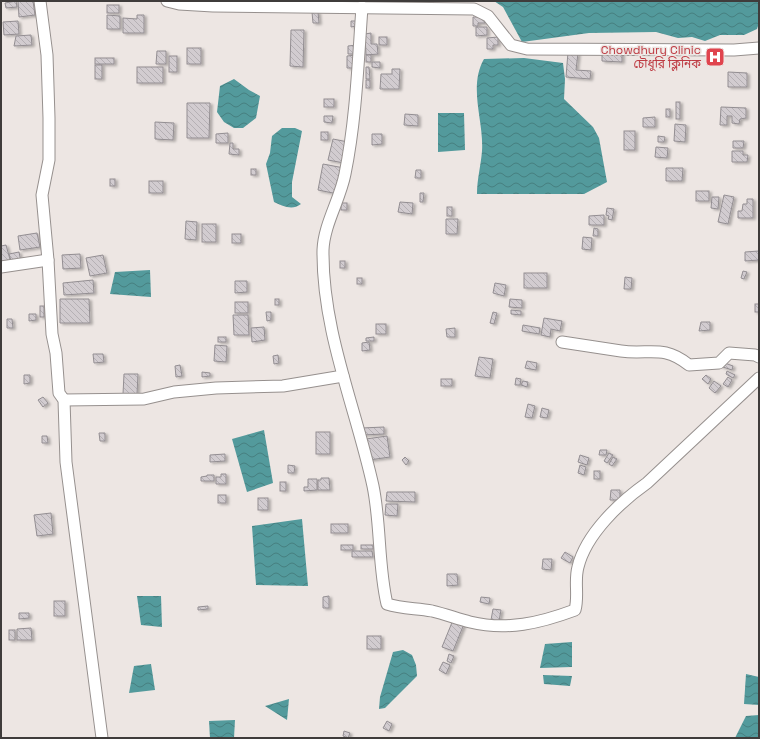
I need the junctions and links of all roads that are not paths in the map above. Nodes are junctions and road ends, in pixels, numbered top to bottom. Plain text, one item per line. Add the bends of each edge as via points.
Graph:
1 (40, 1) edge
2 (168, 1) edge
3 (362, 7) junction
4 (759, 48) edge
5 (48, 260) junction
6 (1, 267) edge
7 (562, 342) dead end
8 (759, 357) edge
9 (343, 376) junction
10 (759, 378) edge
11 (64, 400) junction
12 (102, 738) edge

1 - 5 street via 47,55 49,160 42,195
2 - 3 street via 213,6
3 - 4 street via 474,10 488,16 511,45 527,49
3 - 9 street via 353,132 345,176 327,227 323,248 323,268 330,314
5 - 6 street
5 - 11 street via 52,334 59,393
7 - 8 street via 623,351 658,351 679,357 689,365 719,363 729,353
9 - 10 street via 373,487 387,604 431,611 492,626 536,623 575,610 577,568 585,547 610,515
9 - 11 street via 283,386 174,392 144,399
11 - 12 street via 66,462

